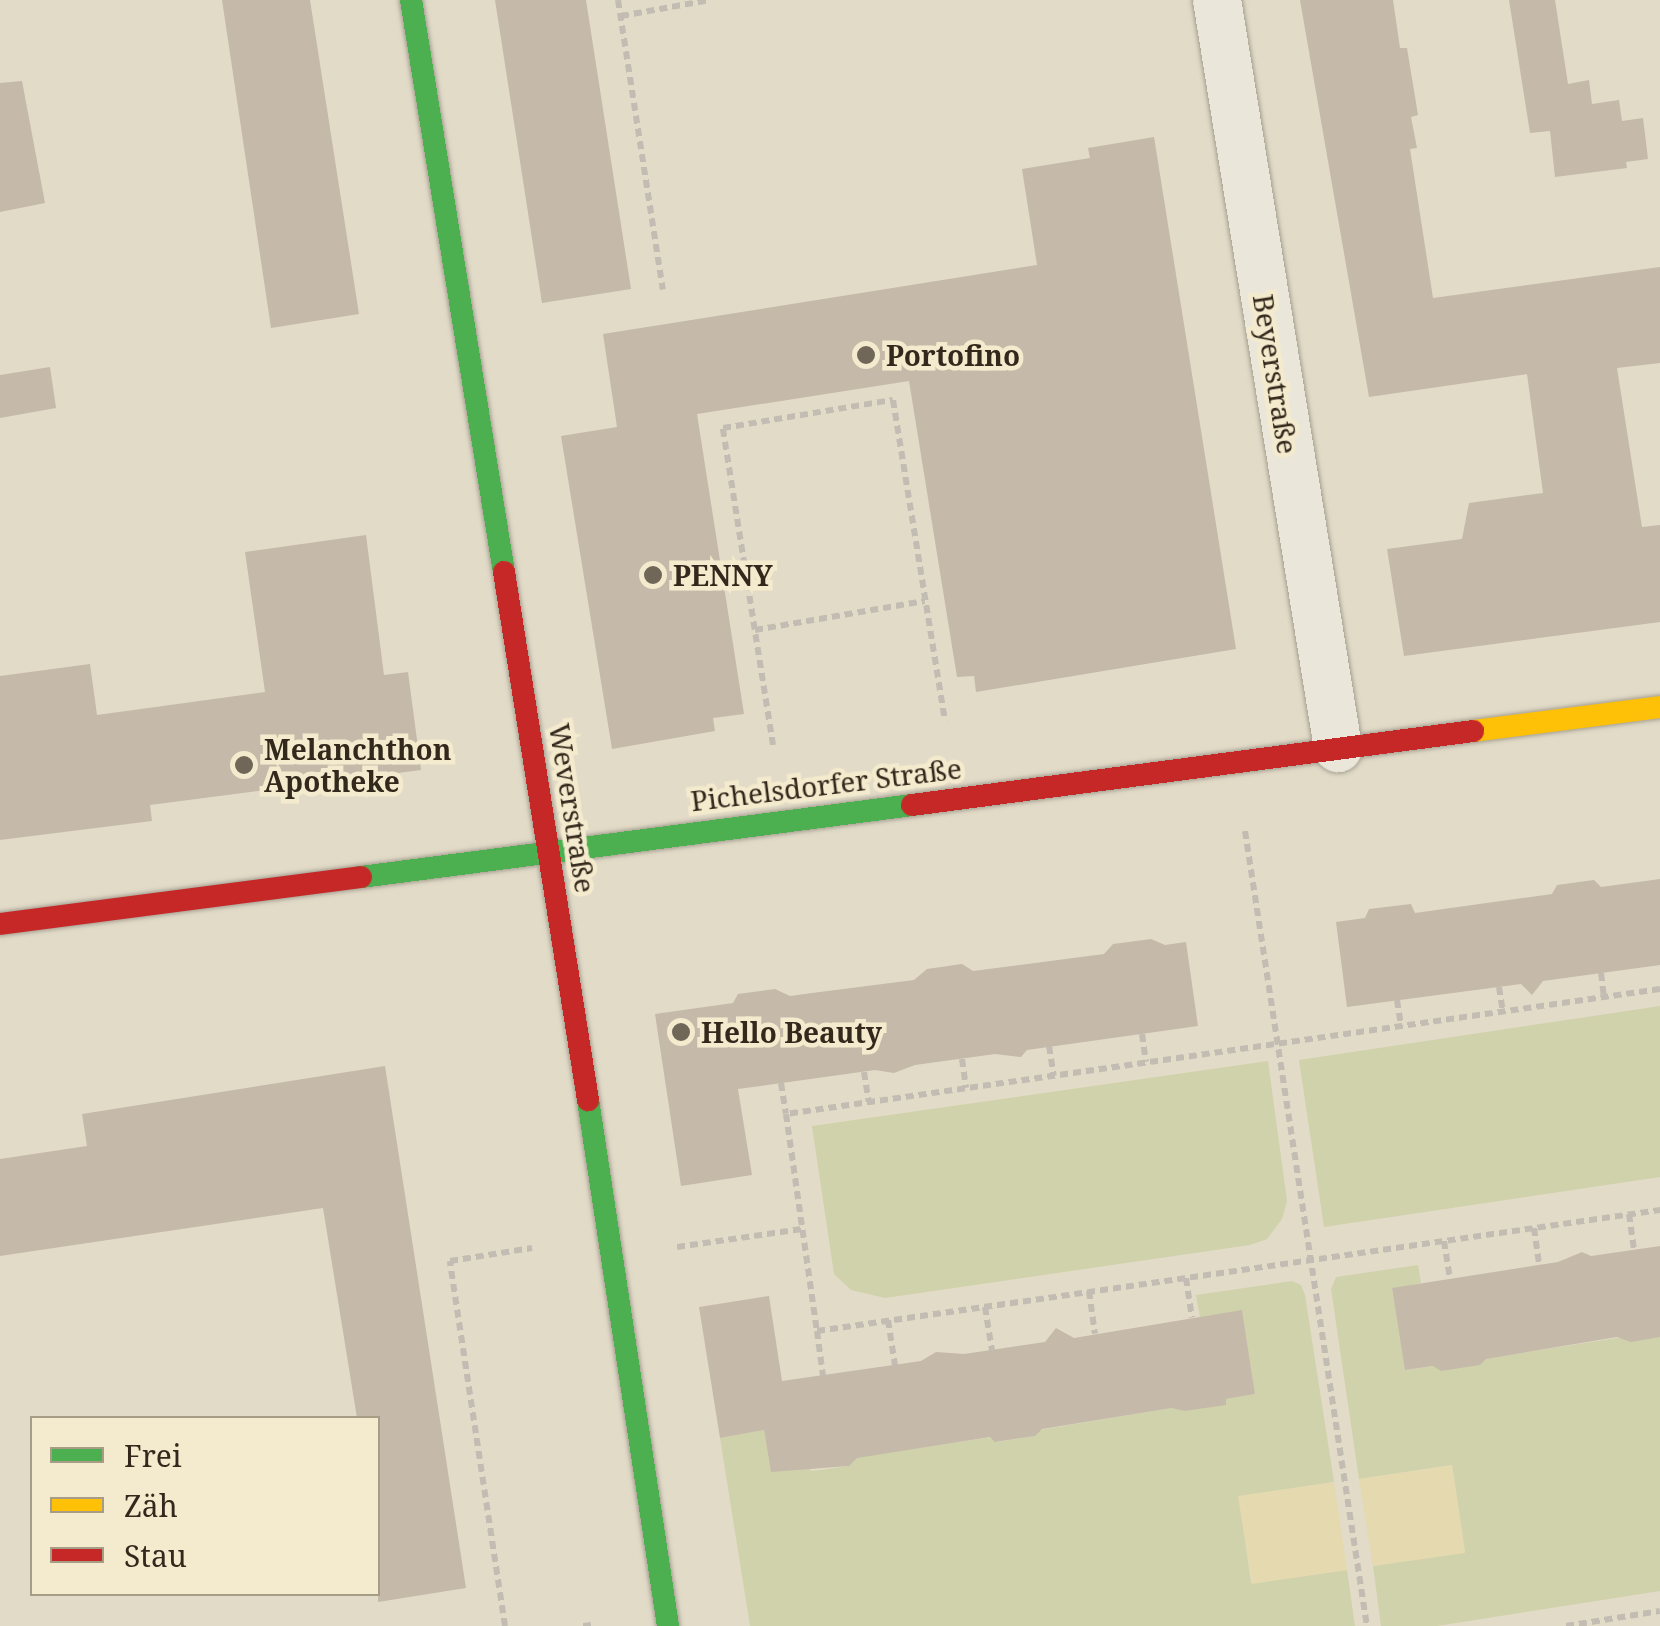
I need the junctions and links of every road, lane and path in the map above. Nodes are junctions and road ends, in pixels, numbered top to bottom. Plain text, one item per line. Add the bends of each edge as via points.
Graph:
1 (411, 0) edge
2 (618, 0) edge
3 (710, 0) edge
4 (1217, 0) edge
5 (620, 16) junction
6 (663, 290) dead end
7 (926, 601) junction
8 (755, 630) junction
9 (1660, 707) edge
10 (945, 721) dead end
11 (773, 745) dead end
12 (1338, 748) junction
13 (1245, 831) dead end
14 (550, 850) junction
15 (0, 924) edge
16 (1601, 973) dead end
17 (1499, 986) dead end
18 (1660, 989) edge
19 (1604, 997) junction
20 (1396, 1000) dead end
21 (1503, 1012) junction
22 (1401, 1026) junction
23 (1142, 1034) dead end
24 (1277, 1044) junction
25 (1049, 1046) dead end
26 (962, 1059) dead end
27 (1146, 1062) junction
28 (864, 1072) dead end
29 (1054, 1076) junction
30 (782, 1083) dead end
31 (966, 1088) junction
32 (868, 1102) junction
33 (786, 1114) junction
34 (1660, 1210) edge
35 (1629, 1214) junction
36 (1534, 1228) junction
37 (802, 1229) junction
38 (1444, 1241) junction
39 (677, 1247) dead end
40 (532, 1248) dead end
41 (1634, 1250) dead end
42 (1310, 1260) junction
43 (1539, 1265) dead end
44 (1186, 1278) junction
45 (1450, 1279) dead end
46 (1089, 1291) junction
47 (986, 1306) junction
48 (1192, 1318) dead end
49 (888, 1320) junction
50 (817, 1330) junction
51 (1095, 1334) dead end
52 (992, 1350) dead end
53 (895, 1365) dead end
54 (822, 1376) dead end
55 (1660, 1612) edge
56 (505, 1626) edge
57 (668, 1626) edge
58 (1367, 1626) edge
59 (1566, 1626) edge

1 - 14 street, Weverstraße
2 - 5 path
3 - 5 path
4 - 12 street, Beyerstraße
5 - 6 path
7 - 8 path
7 - 8 path via 894,400 723,428
7 - 10 path
8 - 11 path
9 - 12 street, Pichelsdorfer Straße
12 - 14 street, Pichelsdorfer Straße
13 - 24 path
14 - 15 street, Pichelsdorfer Straße
14 - 57 street, Weverstraße
16 - 19 path
17 - 21 path
18 - 19 path
19 - 21 path
20 - 22 path
21 - 22 path
22 - 24 path
23 - 27 path
24 - 27 path
24 - 42 path
25 - 29 path
26 - 31 path
27 - 29 path
28 - 32 path
29 - 31 path
30 - 33 path
31 - 32 path
32 - 33 path
33 - 37 path
34 - 35 path
35 - 36 path
35 - 41 path
36 - 38 path
36 - 43 path
37 - 39 path
37 - 50 path
38 - 42 path
38 - 45 path
40 - 56 path via 450,1261
42 - 44 path
42 - 58 path
44 - 46 path
44 - 48 path
46 - 47 path
46 - 51 path
47 - 49 path
47 - 52 path
49 - 50 path
49 - 53 path
50 - 54 path
55 - 59 path

